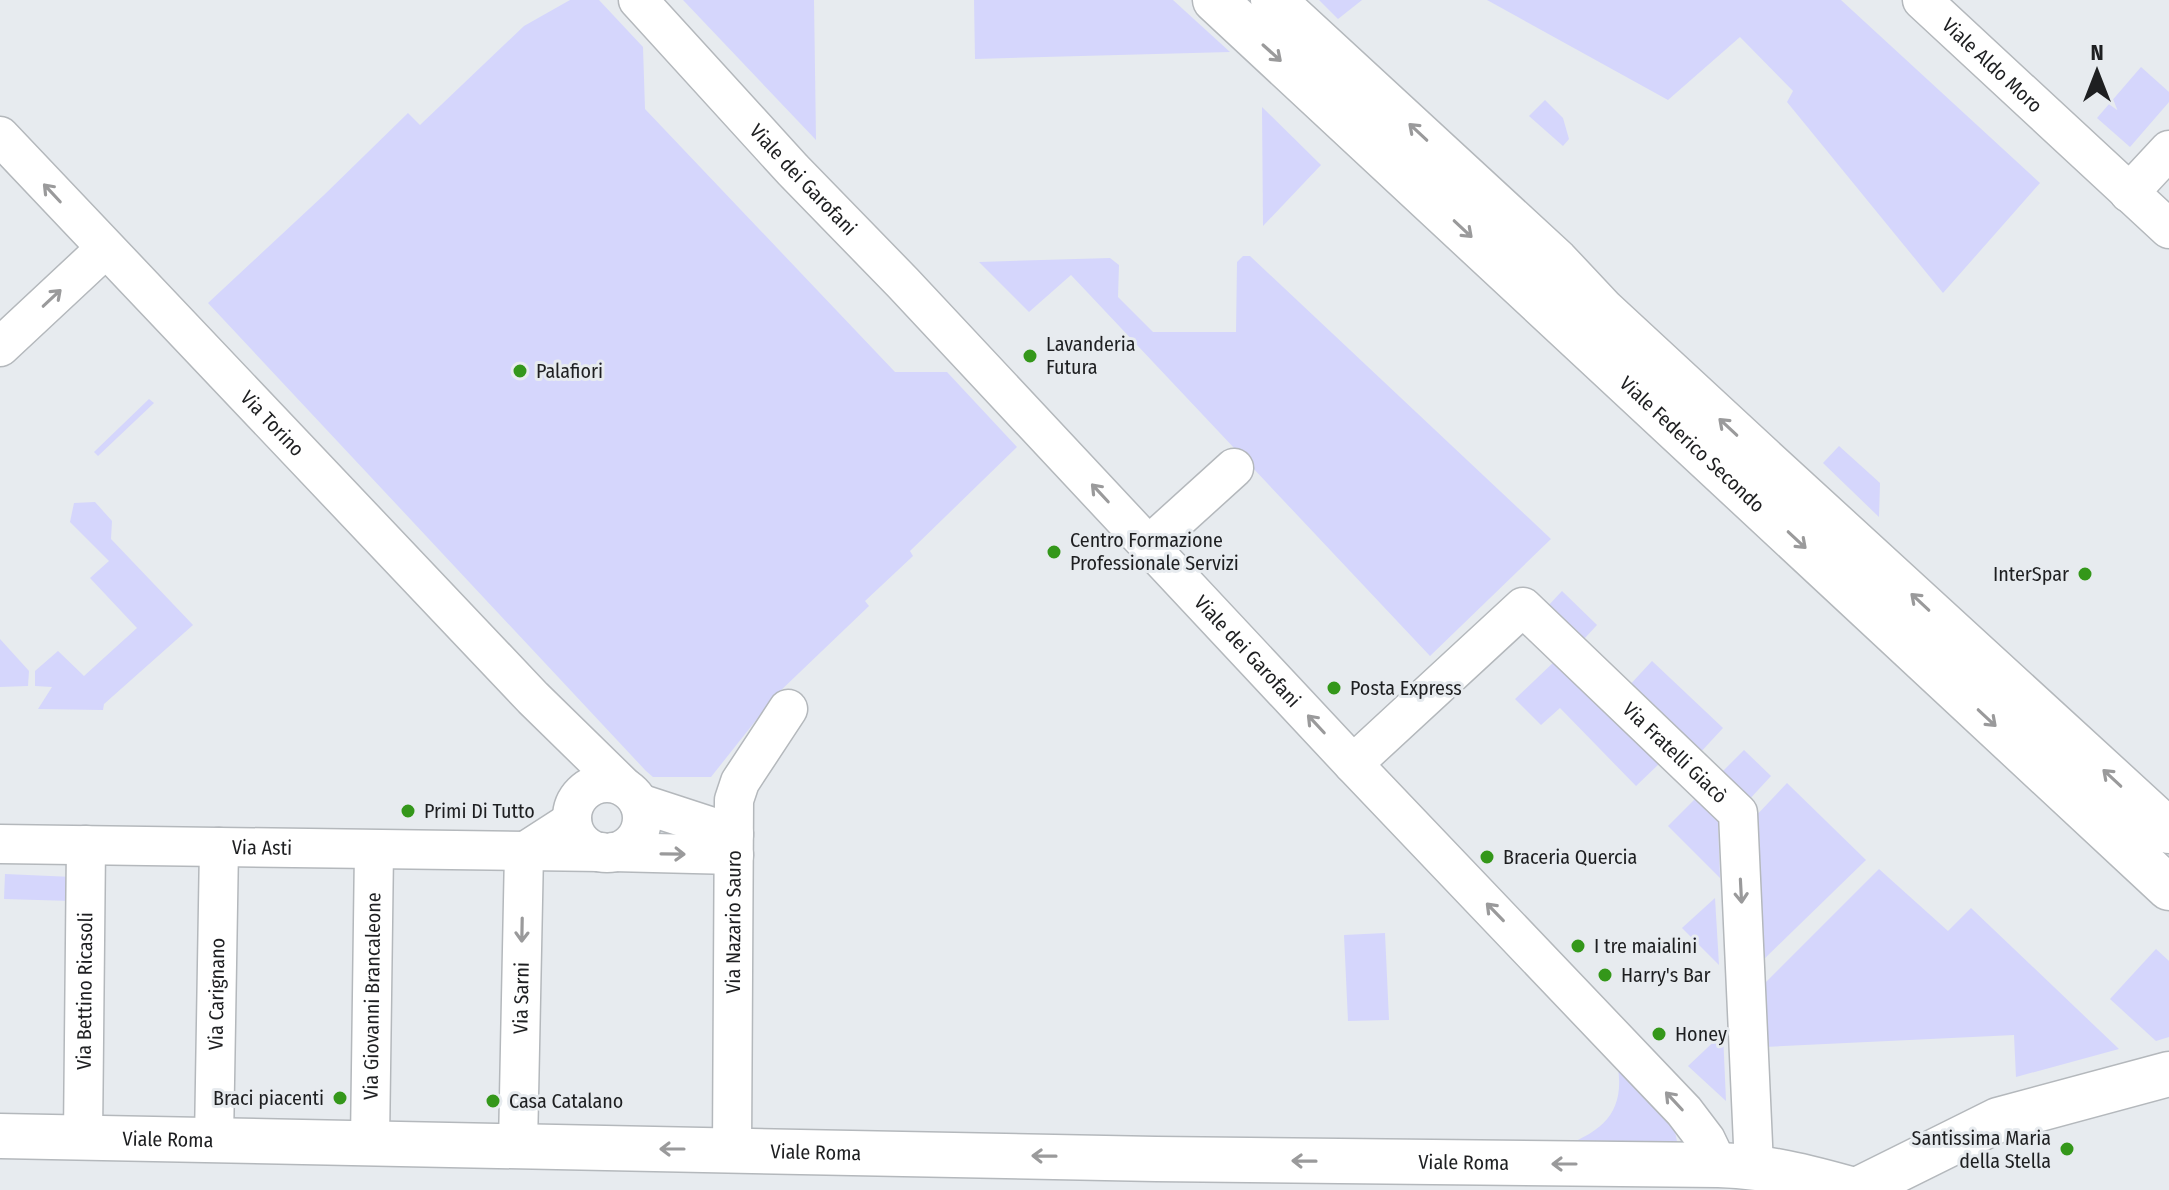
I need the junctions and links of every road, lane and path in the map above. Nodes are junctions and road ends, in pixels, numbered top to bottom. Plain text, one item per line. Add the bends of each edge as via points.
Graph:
1 (638, 0) edge
2 (1215, 0) edge
3 (1273, 0) edge
4 (1922, 0) edge
5 (0, 136) edge
6 (2169, 150) edge
7 (2129, 193) junction
8 (2169, 229) edge
9 (105, 249) junction
10 (0, 347) edge
11 (1234, 468) dead end
12 (1149, 545) junction
13 (788, 709) dead end
14 (546, 711) junction
15 (1353, 764) junction
16 (632, 795) junction
17 (573, 815) junction
18 (2169, 831) edge
19 (0, 844) edge
20 (734, 844) junction
21 (86, 845) junction
22 (219, 847) junction
23 (374, 850) junction
24 (524, 852) junction
25 (607, 852) junction
26 (2169, 888) edge
27 (2169, 1074) edge
28 (0, 1136) edge
29 (83, 1137) junction
30 (214, 1140) junction
31 (370, 1142) junction
32 (518, 1146) junction
33 (732, 1150) junction
34 (1733, 1173) edge
35 (1618, 1177) edge
36 (1856, 1190) edge

12 -> 1 street, Viale dei Garofani
2 -> 26 main road, Viale Federico Secondo
18 -> 3 main road, Viale Federico Secondo
4 - 7 street, Viale Aldo Moro
9 -> 5 street, Via Torino
6 - 7 street
7 - 8 street, Viale Aldo Moro
10 -> 9 street
9 - 14 street, Via Torino
11 - 12 street
15 -> 12 street, Viale dei Garofani
13 - 20 street, Via Nazario Sauro via 740,782 734,800
14 - 16 street, Via Torino
14 - 17 street, Via Torino
34 -> 15 street, Viale dei Garofani via 1684,1111
15 -> 34 street, Via Fratelli Giacò via 1523,607 1738,813
16 - 17 street via 614,783 593,786 577,800
16 - 20 street
16 - 25 street via 643,813 639,835
17 - 24 street
17 - 25 street via 582,842
19 - 21 street, Via Asti
25 -> 20 street, Via Asti
20 - 33 street, Via Nazario Sauro
21 - 22 street, Via Asti
21 - 29 street, Via Bettino Ricasoli
22 - 23 street, Via Asti
22 - 30 street, Via Carignano
23 - 24 street, Via Asti
23 - 31 street, Via Giovanni Brancaleone
24 - 25 street, Via Asti
24 -> 32 street, Via Sarni
27 - 36 main road via 1998,1120
28 - 29 main road, Viale Roma
29 - 30 main road, Viale Roma
30 - 31 main road, Viale Roma
31 - 32 main road, Viale Roma
33 -> 32 main road, Viale Roma
35 -> 33 main road, Viale Roma
34 - 35 main road, Viale Roma
34 - 36 main road, Viale Roma

